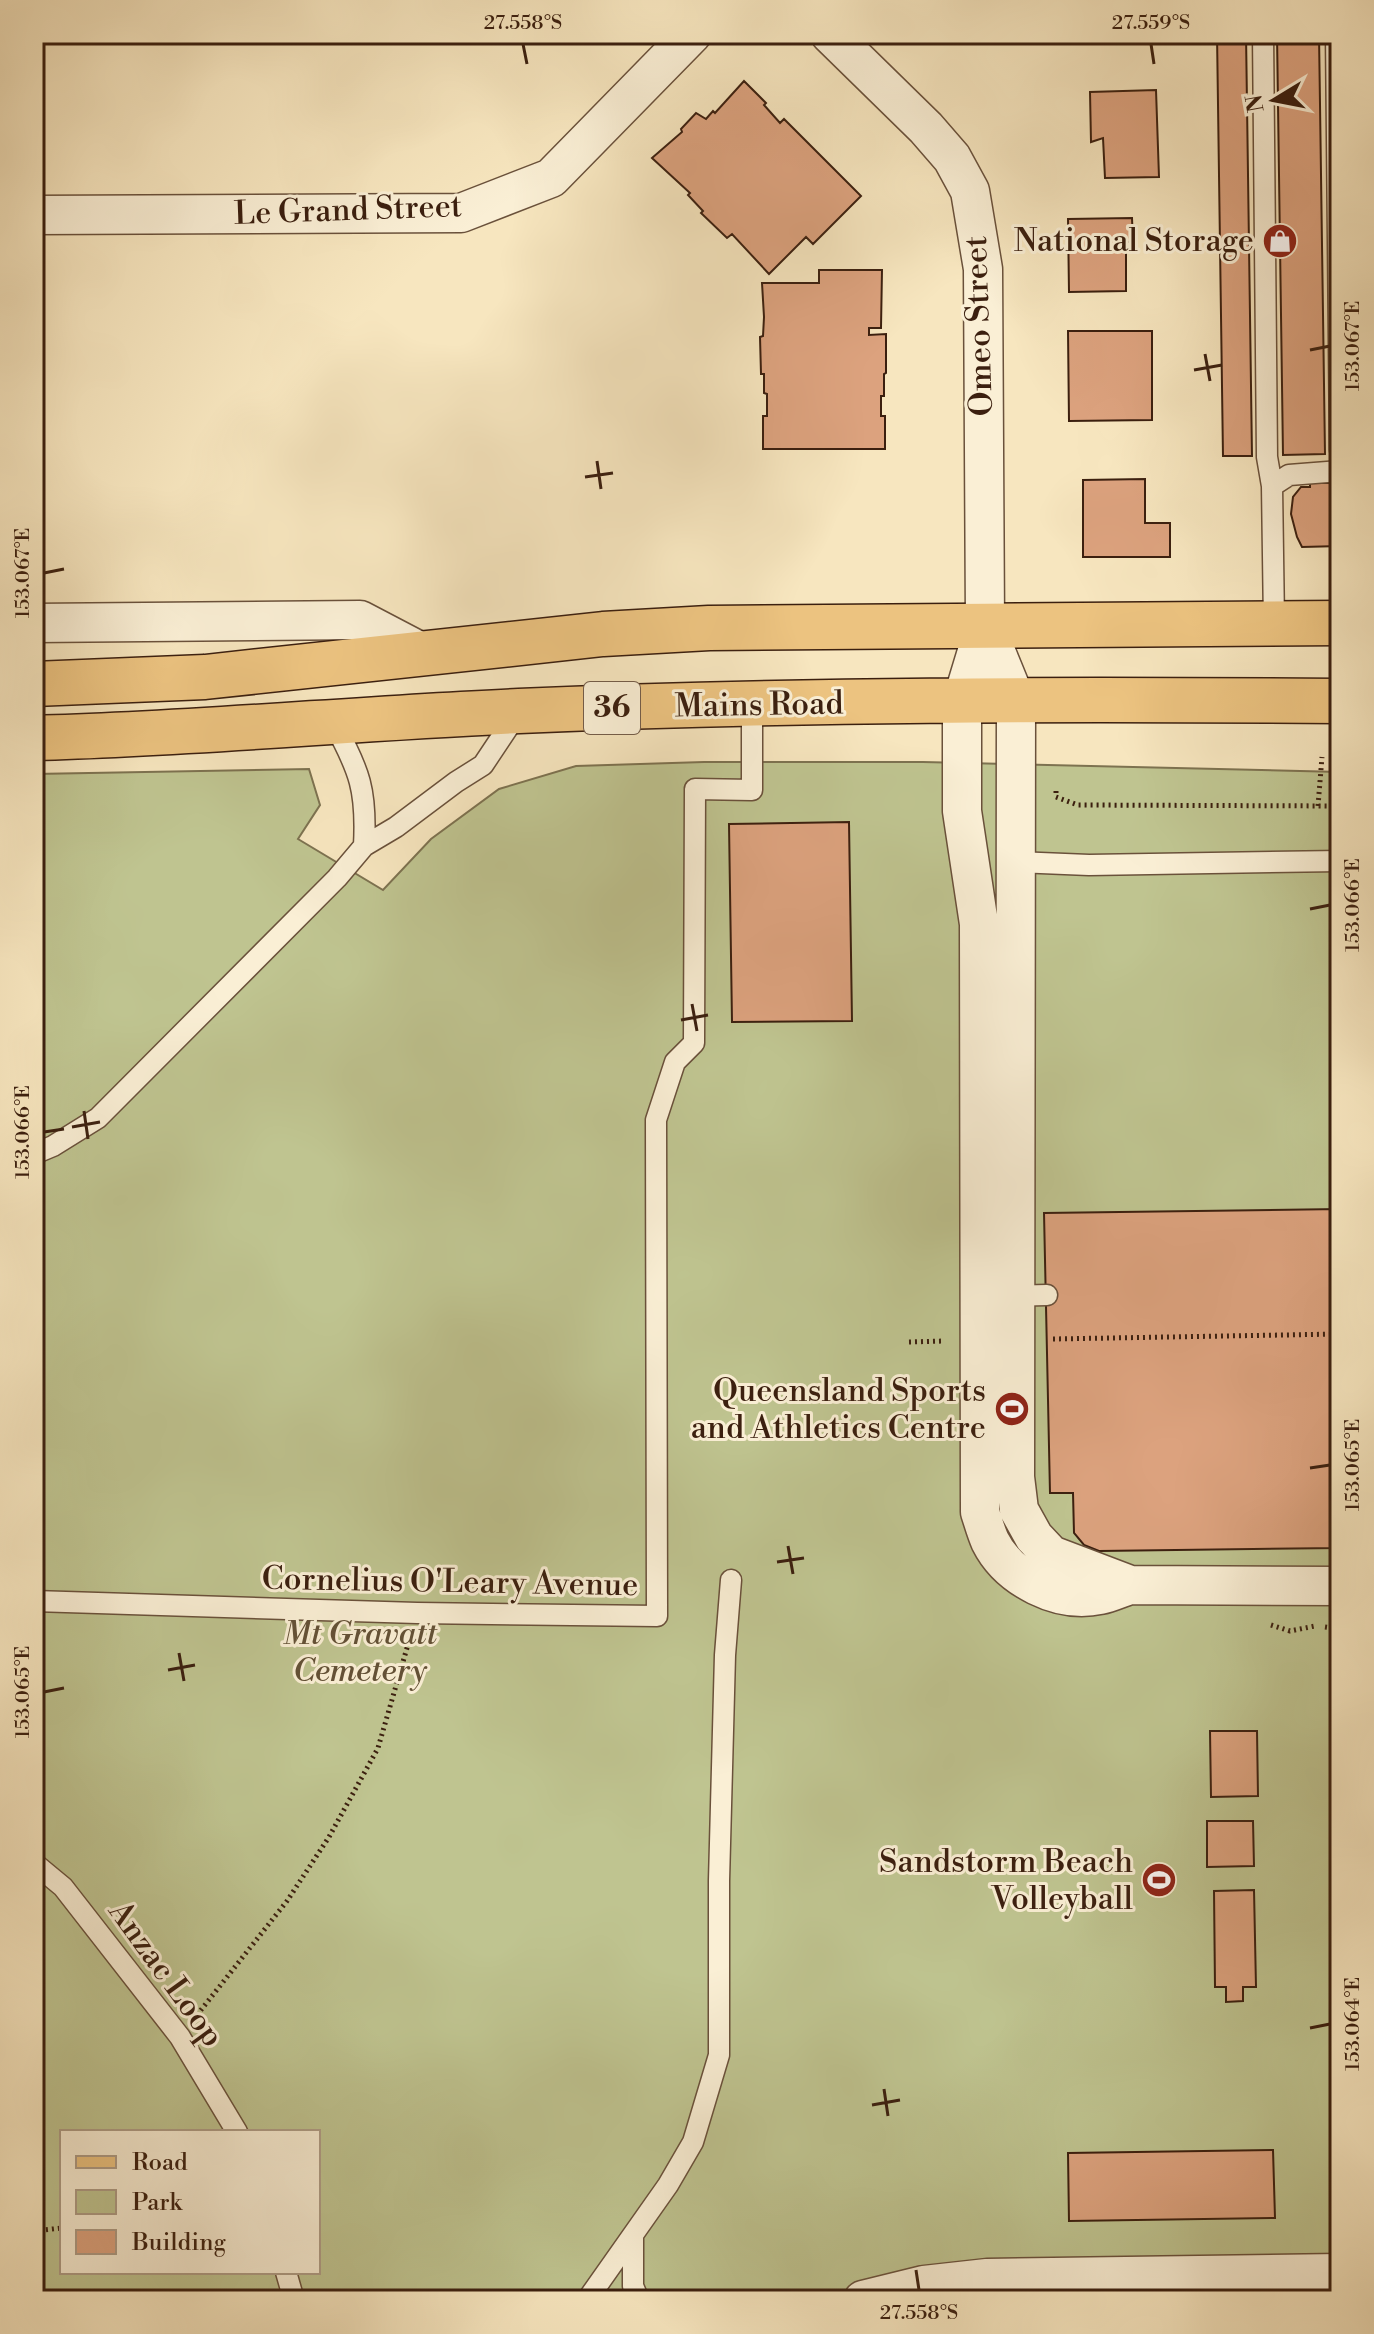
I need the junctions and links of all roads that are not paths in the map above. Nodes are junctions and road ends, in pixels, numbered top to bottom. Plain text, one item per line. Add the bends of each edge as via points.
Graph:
1 (692, 34) edge
2 (830, 34) edge
3 (1263, 34) edge
4 (1336, 34) edge
5 (34, 215) edge
6 (1340, 450) edge
7 (1340, 471) edge
8 (1272, 486) junction
9 (34, 623) edge
10 (1274, 623) junction
11 (1340, 623) edge
12 (985, 625) junction
13 (423, 653) junction
14 (34, 684) edge
15 (962, 701) junction
16 (1016, 701) junction
17 (1340, 701) edge
18 (752, 704) junction
19 (519, 711) junction
20 (333, 722) junction
21 (34, 738) edge
22 (364, 846) junction
23 (1340, 861) edge
24 (1016, 862) junction
25 (34, 1154) edge
26 (1014, 1296) junction
27 (731, 1580) dead end
28 (1130, 1585) junction
29 (1340, 1586) edge
30 (34, 1601) edge
31 (34, 1863) edge
32 (236, 2130) edge
33 (633, 2236) junction
34 (1340, 2273) edge
35 (287, 2274) edge
36 (294, 2300) edge
37 (587, 2300) edge
38 (639, 2300) edge
39 (863, 2300) edge

1 - 5 street, Le Grand Street via 551,178 461,213
2 - 12 street, Omeo Street via 926,128 952,158 970,191 983,269
3 - 8 lane via 1267,457
4 - 6 lane
7 - 8 lane via 1289,475
8 - 10 lane
9 - 13 street via 360,620
10 - 11 main road, 36
10 - 12 main road, 36
12 - 13 main road, 36 via 709,628
12 - 15 street
12 - 16 street
13 - 14 main road, 36 via 205,677
15 - 16 main road, Mains Road / 36
15 - 18 main road, Mains Road / 36
15 - 26 street via 962,811 979,924
16 - 17 main road, Mains Road / 36
16 - 24 street
18 - 19 main road, Mains Road / 36
18 - 30 lane, Cornelius O'Leary Avenue via 752,790 695,789 694,1043 675,1062 656,1120 657,1616
19 - 20 main road, Mains Road / 36
19 - 22 lane via 483,765
20 - 21 main road, Mains Road / 36
20 - 22 lane via 361,779
22 - 25 lane via 98,1118
23 - 24 lane
24 - 26 street
26 - 28 street via 1019,1510 1051,1555
26 - 28 street via 980,1512 991,1543 1010,1568 1037,1586 1067,1596 1099,1596
27 - 33 lane via 719,1881 719,2055 693,2142
28 - 29 street
31 - 32 lane, Anzac Loop via 63,1887 180,2037
33 - 37 lane
33 - 38 lane via 633,2286
34 - 39 street via 987,2278 924,2285
35 - 36 lane

